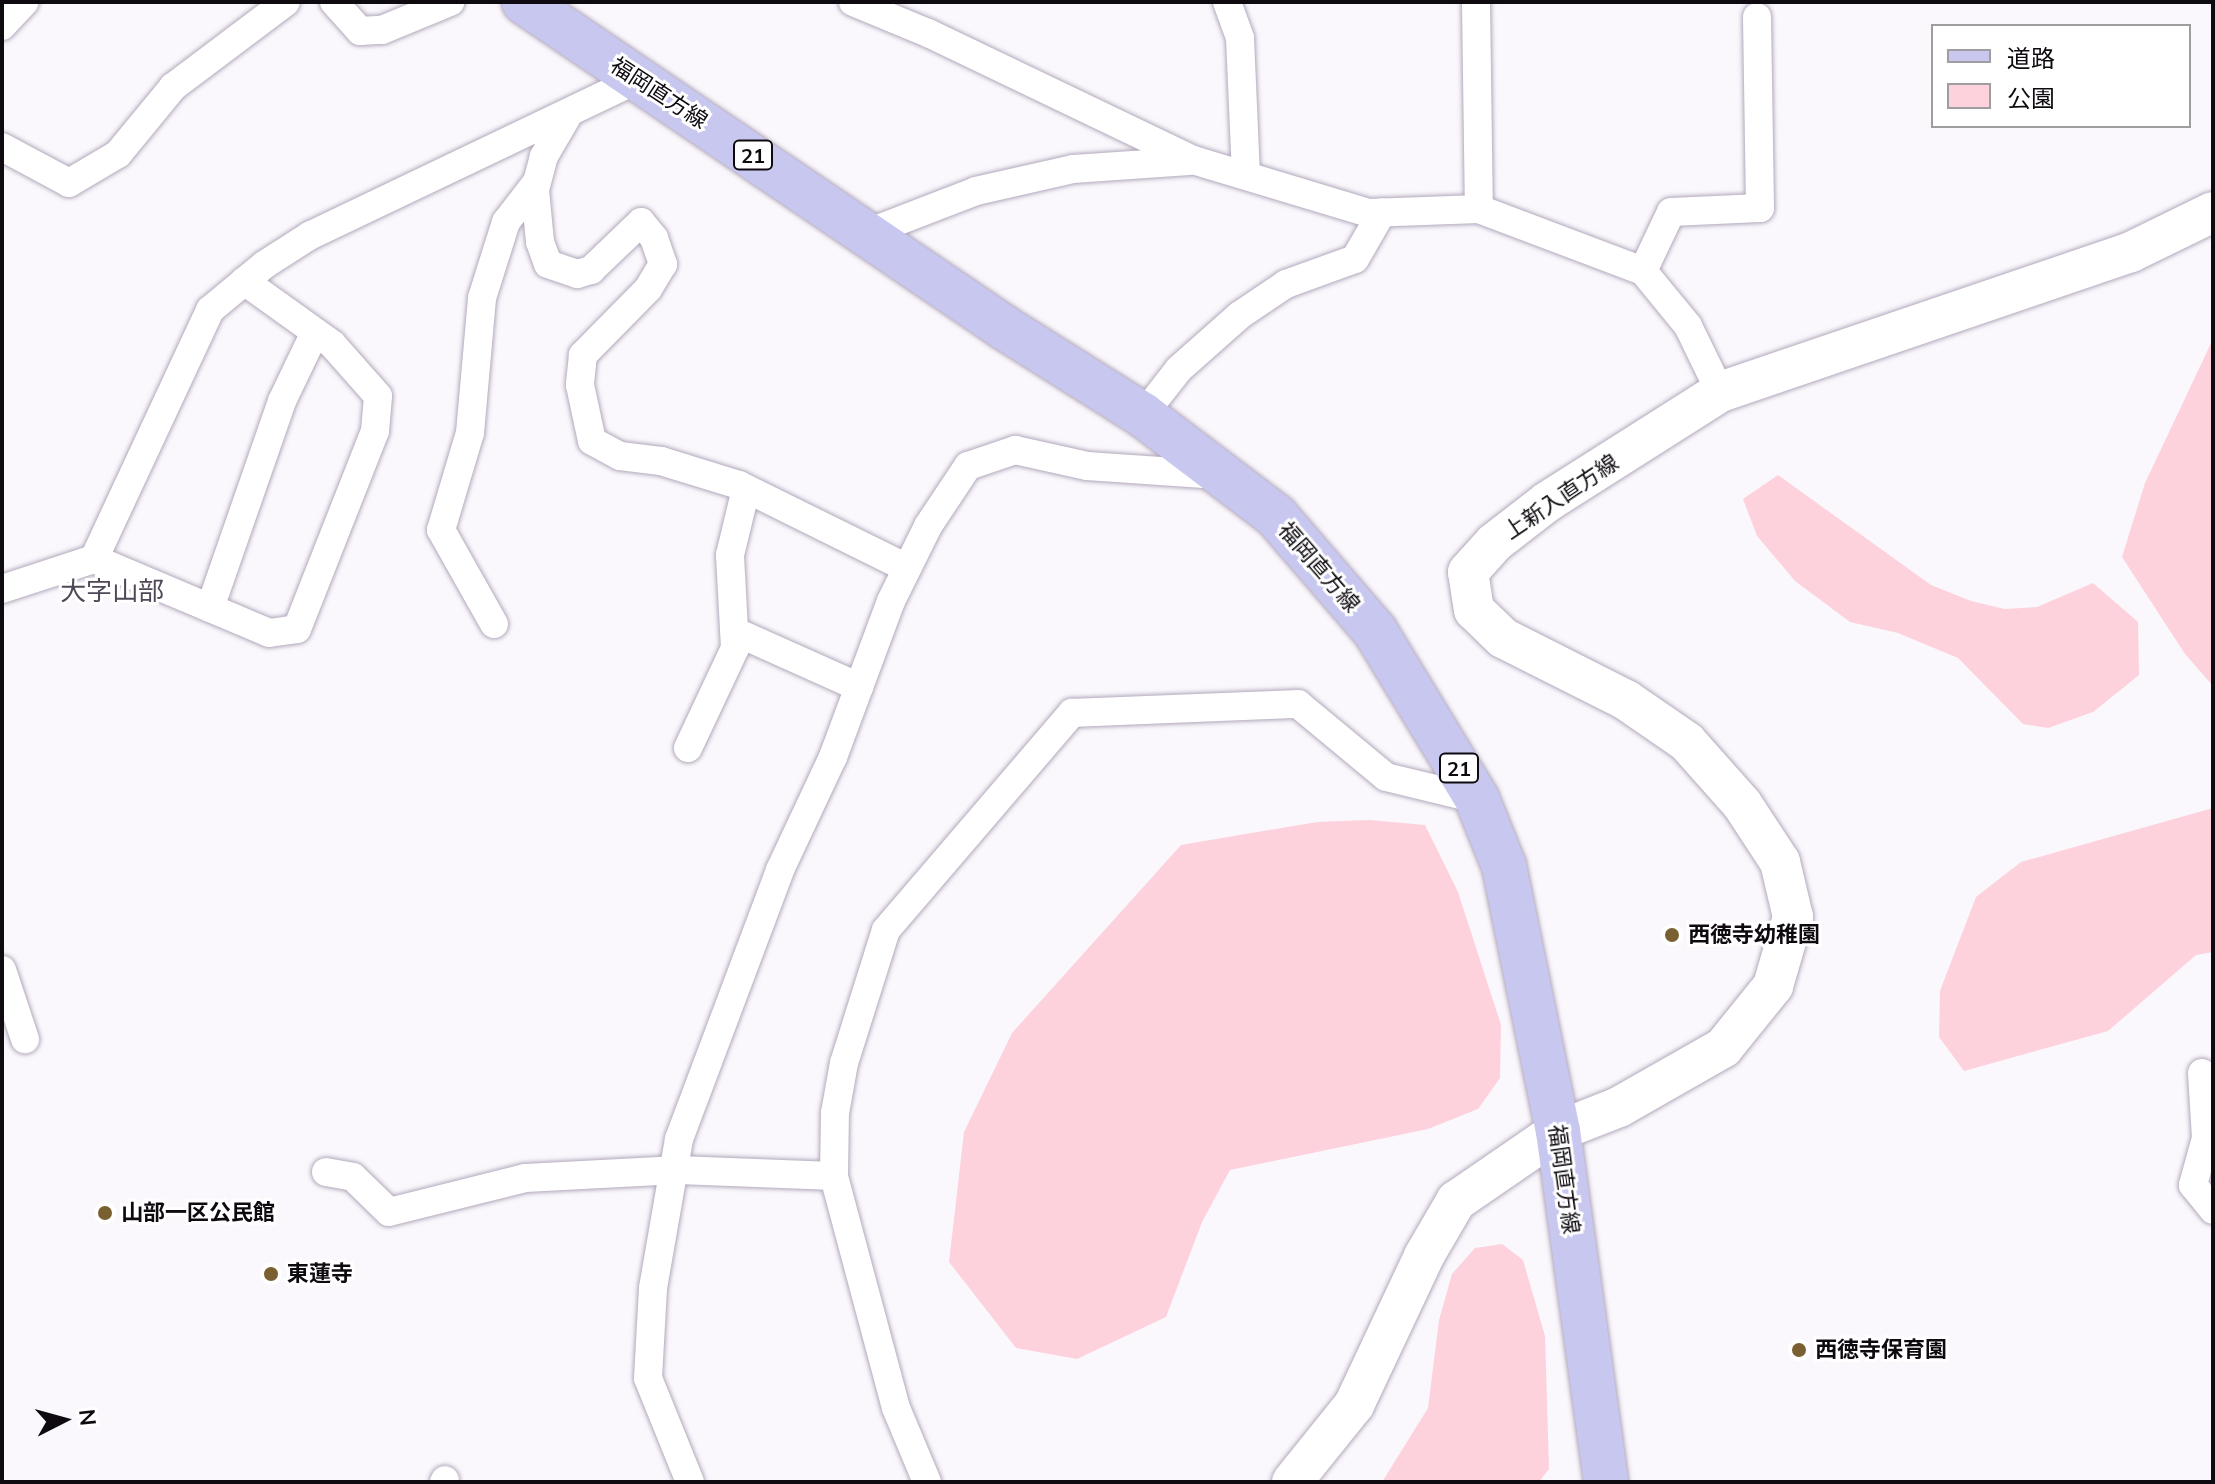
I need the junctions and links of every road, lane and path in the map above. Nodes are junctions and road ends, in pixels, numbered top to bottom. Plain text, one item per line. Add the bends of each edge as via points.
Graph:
1 (24, 2) edge
2 (286, 2) edge
3 (334, 2) edge
4 (450, 2) edge
5 (524, 2) edge
6 (853, 2) edge
7 (1227, 2) edge
8 (1476, 2) edge
9 (1757, 17) dead end
10 (2, 26) edge
11 (636, 80) junction
12 (568, 115) junction
13 (2, 147) edge
14 (1193, 160) junction
15 (1246, 175) junction
16 (536, 183) junction
17 (1479, 209) junction
18 (1382, 212) junction
19 (2213, 212) edge
20 (870, 232) junction
21 (1643, 271) junction
22 (244, 281) junction
23 (315, 332) junction
24 (1720, 392) junction
25 (1143, 415) junction
26 (1224, 475) junction
27 (746, 489) junction
28 (94, 559) junction
29 (907, 568) junction
30 (2, 589) edge
31 (210, 608) junction
32 (494, 624) dead end
33 (736, 632) junction
34 (859, 687) junction
35 (688, 748) dead end
36 (1477, 799) junction
37 (2, 970) edge
38 (25, 1039) dead end
39 (2202, 1073) dead end
40 (1558, 1131) junction
41 (678, 1170) junction
42 (326, 1172) dead end
43 (834, 1176) junction
44 (2213, 1210) edge
45 (690, 1482) edge
46 (927, 1482) edge
47 (1292, 1482) edge
48 (1606, 1482) edge

1 - 10 street
2 - 13 street via 173,87 118,154 69,183
3 - 4 street via 360,31 382,30
5 - 11 main road, 福岡直方線 / 21
6 - 14 street
7 - 15 street via 1240,38
8 - 17 street
9 - 21 street via 1760,208 1671,212
11 - 12 street
11 - 20 main road, 福岡直方線 / 21
12 - 16 street via 544,156
12 - 22 street via 500,142 311,235
14 - 15 street
14 - 20 street via 1073,169 976,191
15 - 18 street
16 - 27 street via 540,242 548,264 577,274 591,270 641,222 654,238 663,264 648,289 583,355 580,385 592,441 620,456 706,473
16 - 32 street via 506,222 482,298 470,433 441,530
17 - 18 street
17 - 21 street
18 - 25 street via 1355,259 1286,284 1240,315 1179,369
19 - 24 main road, 上新入直方線 via 2131,252
20 - 25 main road, 福岡直方線 / 21 via 1005,328
21 - 24 street via 1688,326
22 - 23 street
22 - 28 street via 210,310
23 - 31 street via 282,401
23 - 31 street via 378,396 375,431 297,629 269,633
24 - 40 main road, 上新入直方線 via 1547,502 1494,543 1468,572 1474,610 1503,638 1626,700 1687,742 1742,804 1780,862 1793,917 1773,986 1723,1048 1619,1107
25 - 26 main road, 福岡直方線 / 21
26 - 29 street via 1087,466 1015,450 968,466
26 - 36 main road, 福岡直方線 / 21 via 1276,516 1375,631
27 - 29 street
27 - 33 street via 730,555 728,589
28 - 30 street
28 - 31 street
29 - 34 street
33 - 34 street
33 - 35 street via 735,648
34 - 41 street via 752,940 679,1139
36 - 40 main road, 福岡直方線 / 21 via 1504,866
36 - 43 street via 1386,777 1298,704 1072,713 886,930 844,1063 835,1113
37 - 38 street
39 - 44 street via 2206,1138 2193,1185
40 - 47 main road via 1456,1201 1424,1256 1354,1405
40 - 48 main road, 福岡直方線 / 21
41 - 42 street via 525,1178 389,1212 353,1177
41 - 43 street
41 - 45 street via 653,1288 648,1378
43 - 46 street via 896,1408

